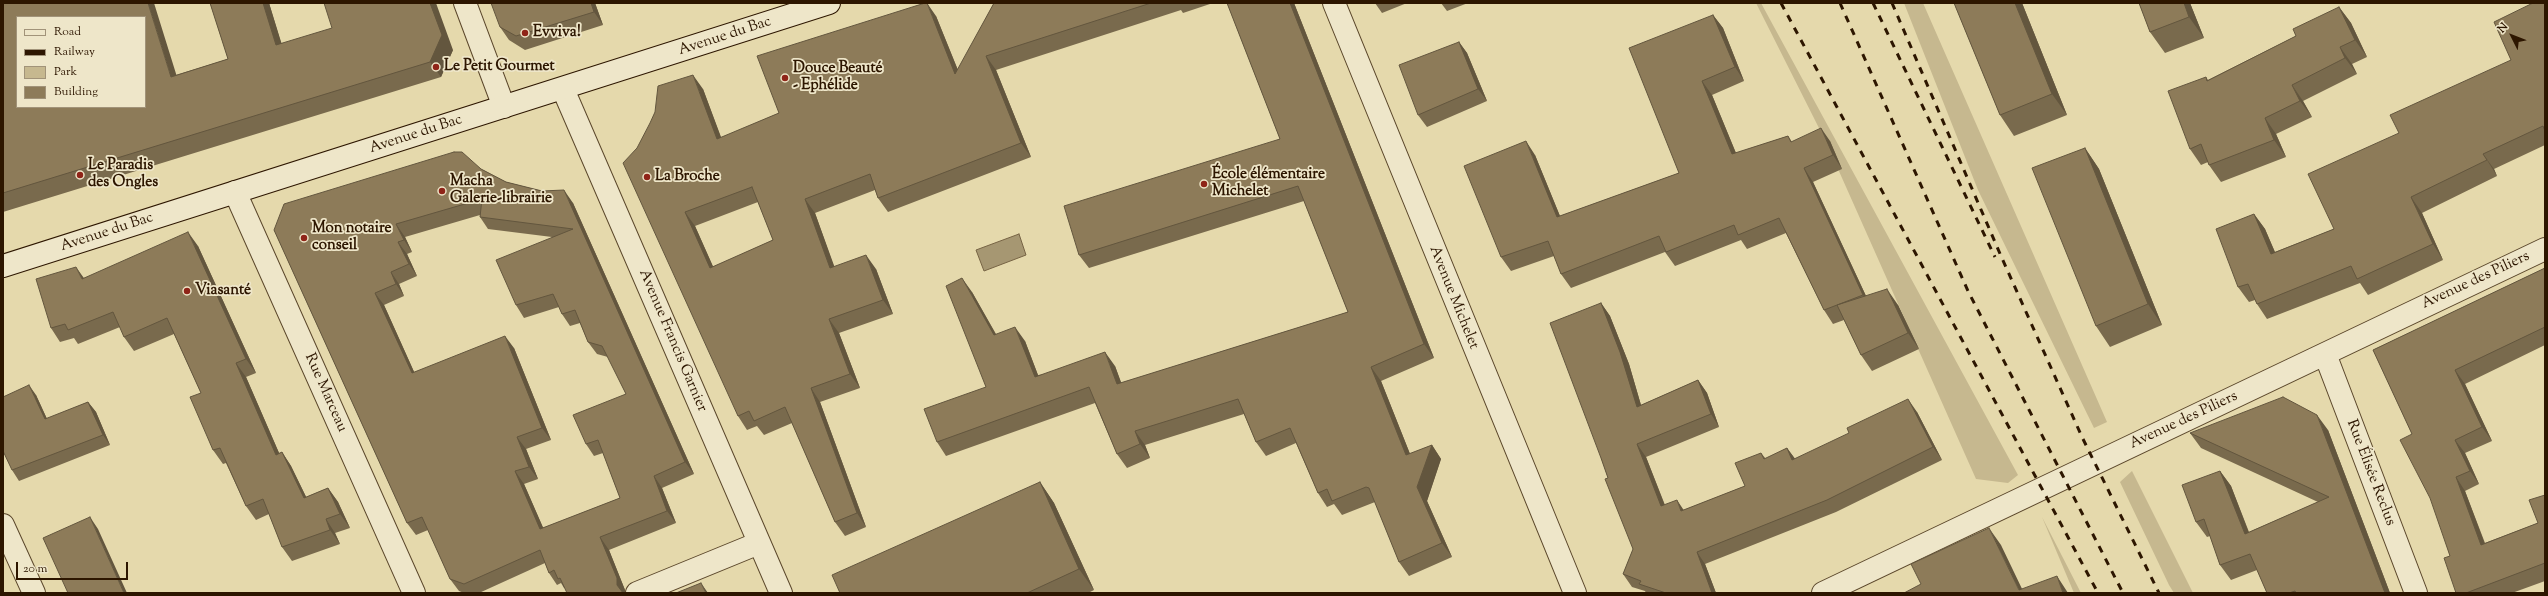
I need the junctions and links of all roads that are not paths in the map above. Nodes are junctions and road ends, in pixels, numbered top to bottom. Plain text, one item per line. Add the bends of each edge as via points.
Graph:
1 (466, 3) edge
2 (829, 3) edge
3 (1334, 3) edge
4 (563, 88) junction
5 (504, 107) junction
6 (235, 192) junction
7 (2545, 249) edge
8 (3, 266) edge
9 (2325, 354) junction
10 (3, 525) edge
11 (759, 543) junction
12 (34, 593) edge
13 (414, 593) edge
14 (638, 593) edge
15 (781, 593) edge
16 (1574, 593) edge
17 (1823, 593) edge
18 (2416, 593) edge

1 - 5 street
2 - 4 street, Avenue du Bac
3 - 16 street, Avenue Michelet
4 - 5 street, Avenue du Bac
4 - 11 street, Avenue Francis Garnier
5 - 6 street, Avenue du Bac
6 - 8 street, Avenue du Bac
6 - 13 street, Rue Marceau
7 - 9 street, Avenue des Piliers
9 - 17 street, Avenue des Piliers
9 - 18 street, Rue Élisée Reclus
10 - 12 street
11 - 14 street
11 - 15 street, Avenue Francis Garnier

